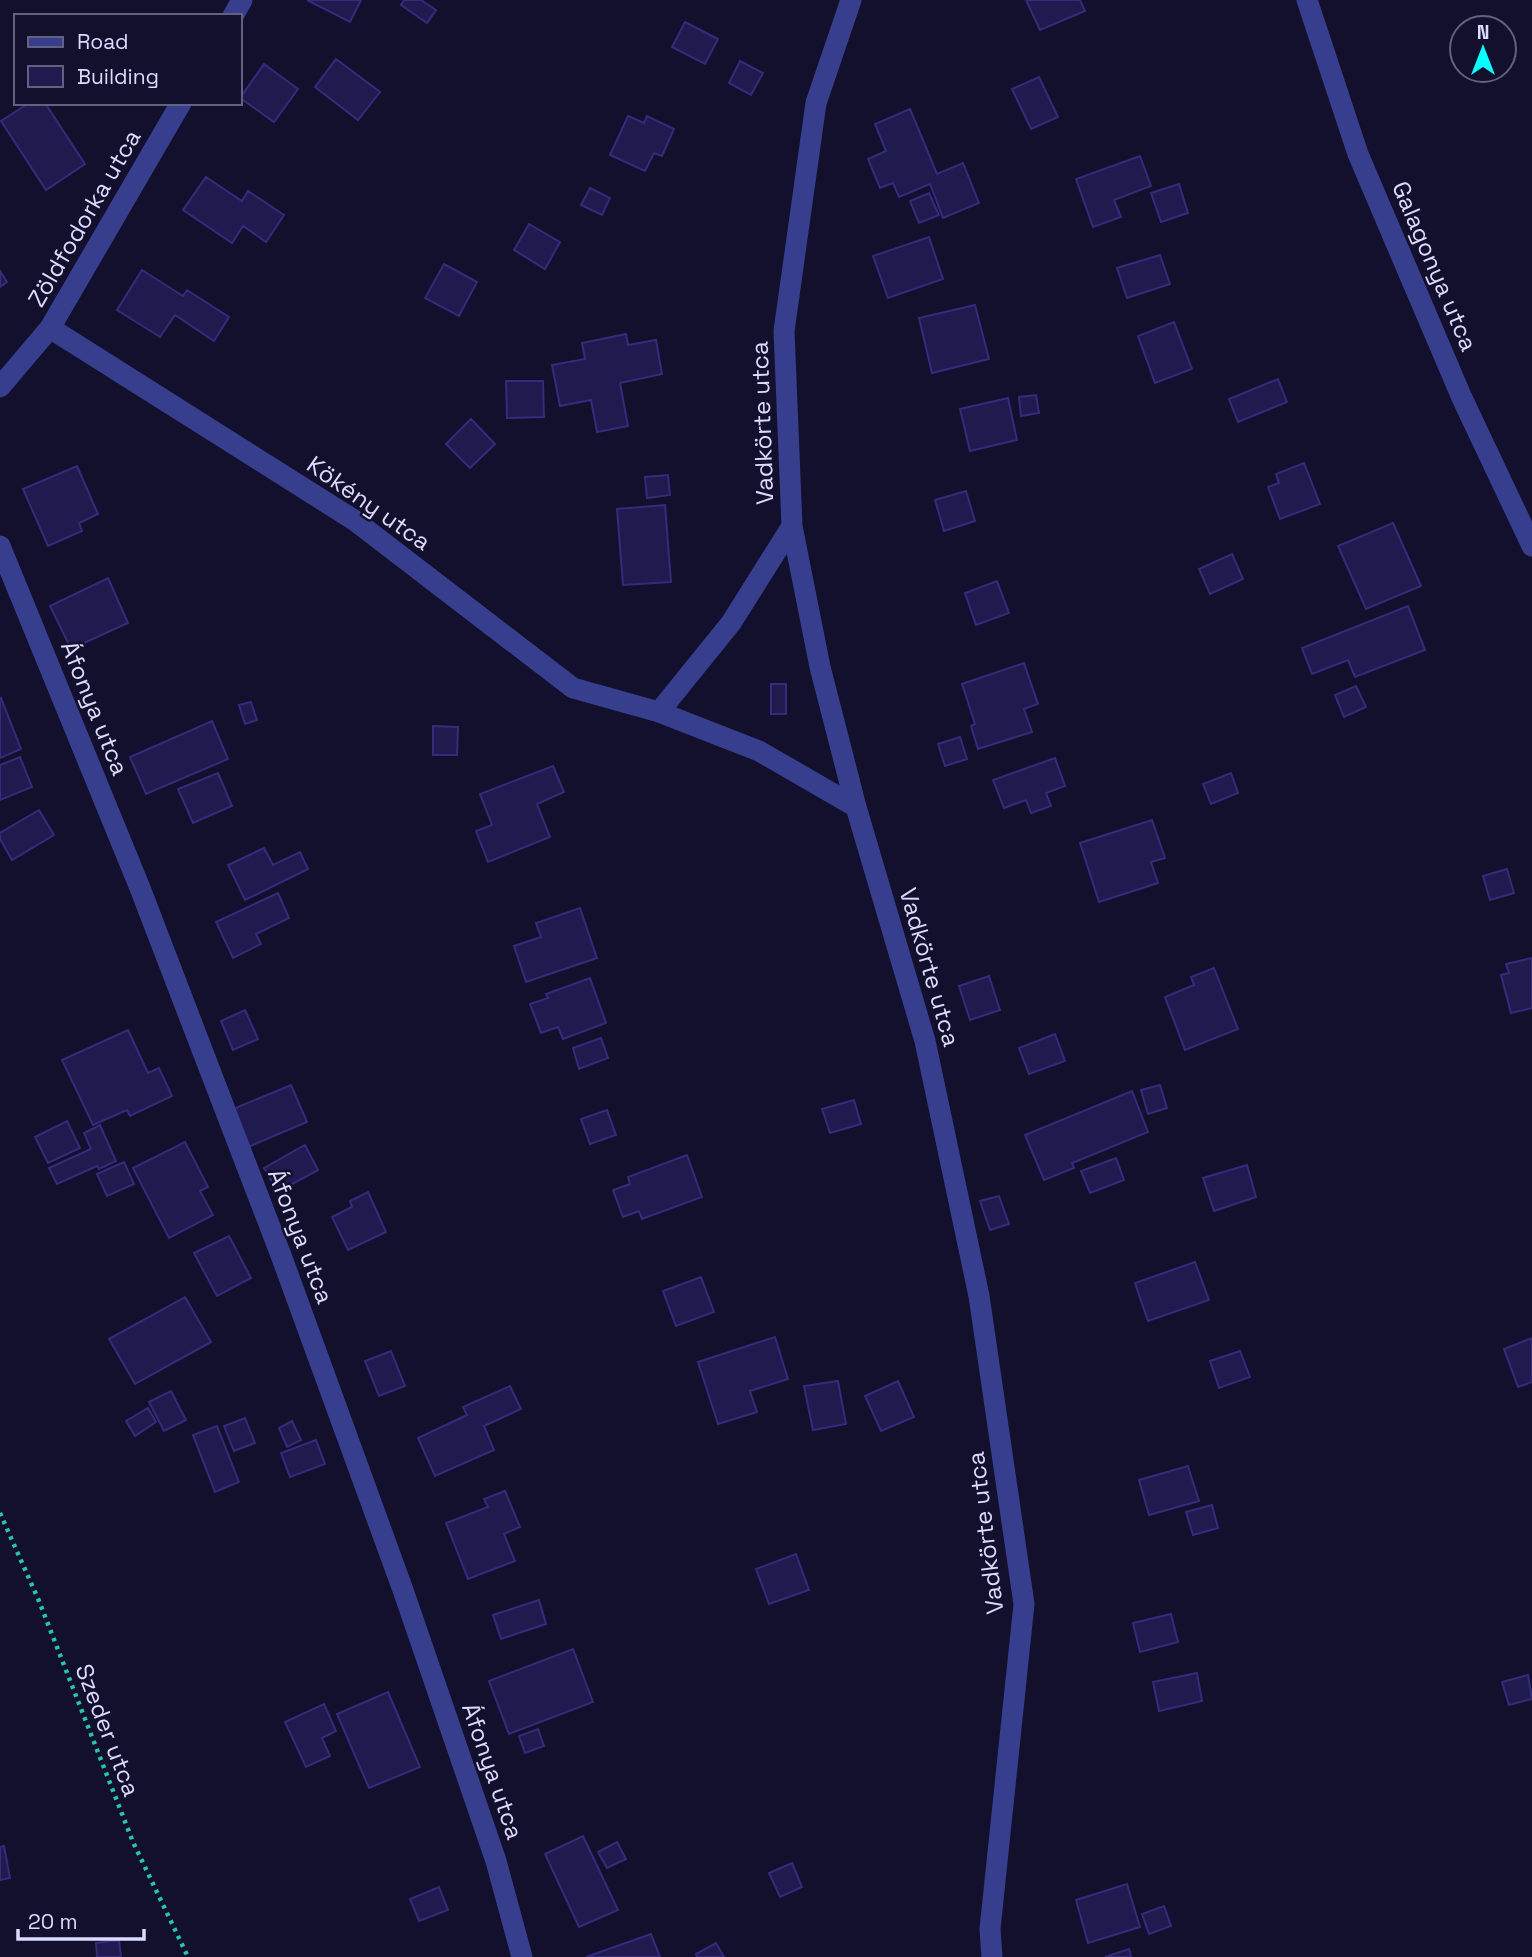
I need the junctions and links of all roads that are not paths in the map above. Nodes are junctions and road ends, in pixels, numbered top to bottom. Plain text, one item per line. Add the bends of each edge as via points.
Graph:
1 (850, 0) edge
2 (1307, 0) edge
3 (180, 105) edge
4 (50, 328) junction
5 (0, 387) edge
6 (792, 526) junction
7 (0, 546) edge
8 (1532, 546) edge
9 (659, 712) junction
10 (856, 807) junction
11 (522, 1957) edge
12 (992, 1957) edge

1 - 6 street, Vadkörte utca via 816,103 784,331
2 - 8 street, Galagonya utca via 1358,154 1462,398
3 - 4 street, Zöldfodorka utca
4 - 5 street, Zöldfodorka utca
4 - 9 street, Kökény utca via 354,520 573,688
6 - 9 street via 730,623
6 - 10 street, Vadkörte utca via 820,667
7 - 11 street, Áfonya utca via 140,888 287,1271 404,1590 496,1861
9 - 10 street, Kökény utca via 759,751
10 - 12 street, Vadkörte utca via 925,1041 974,1269 1024,1604 990,1929

